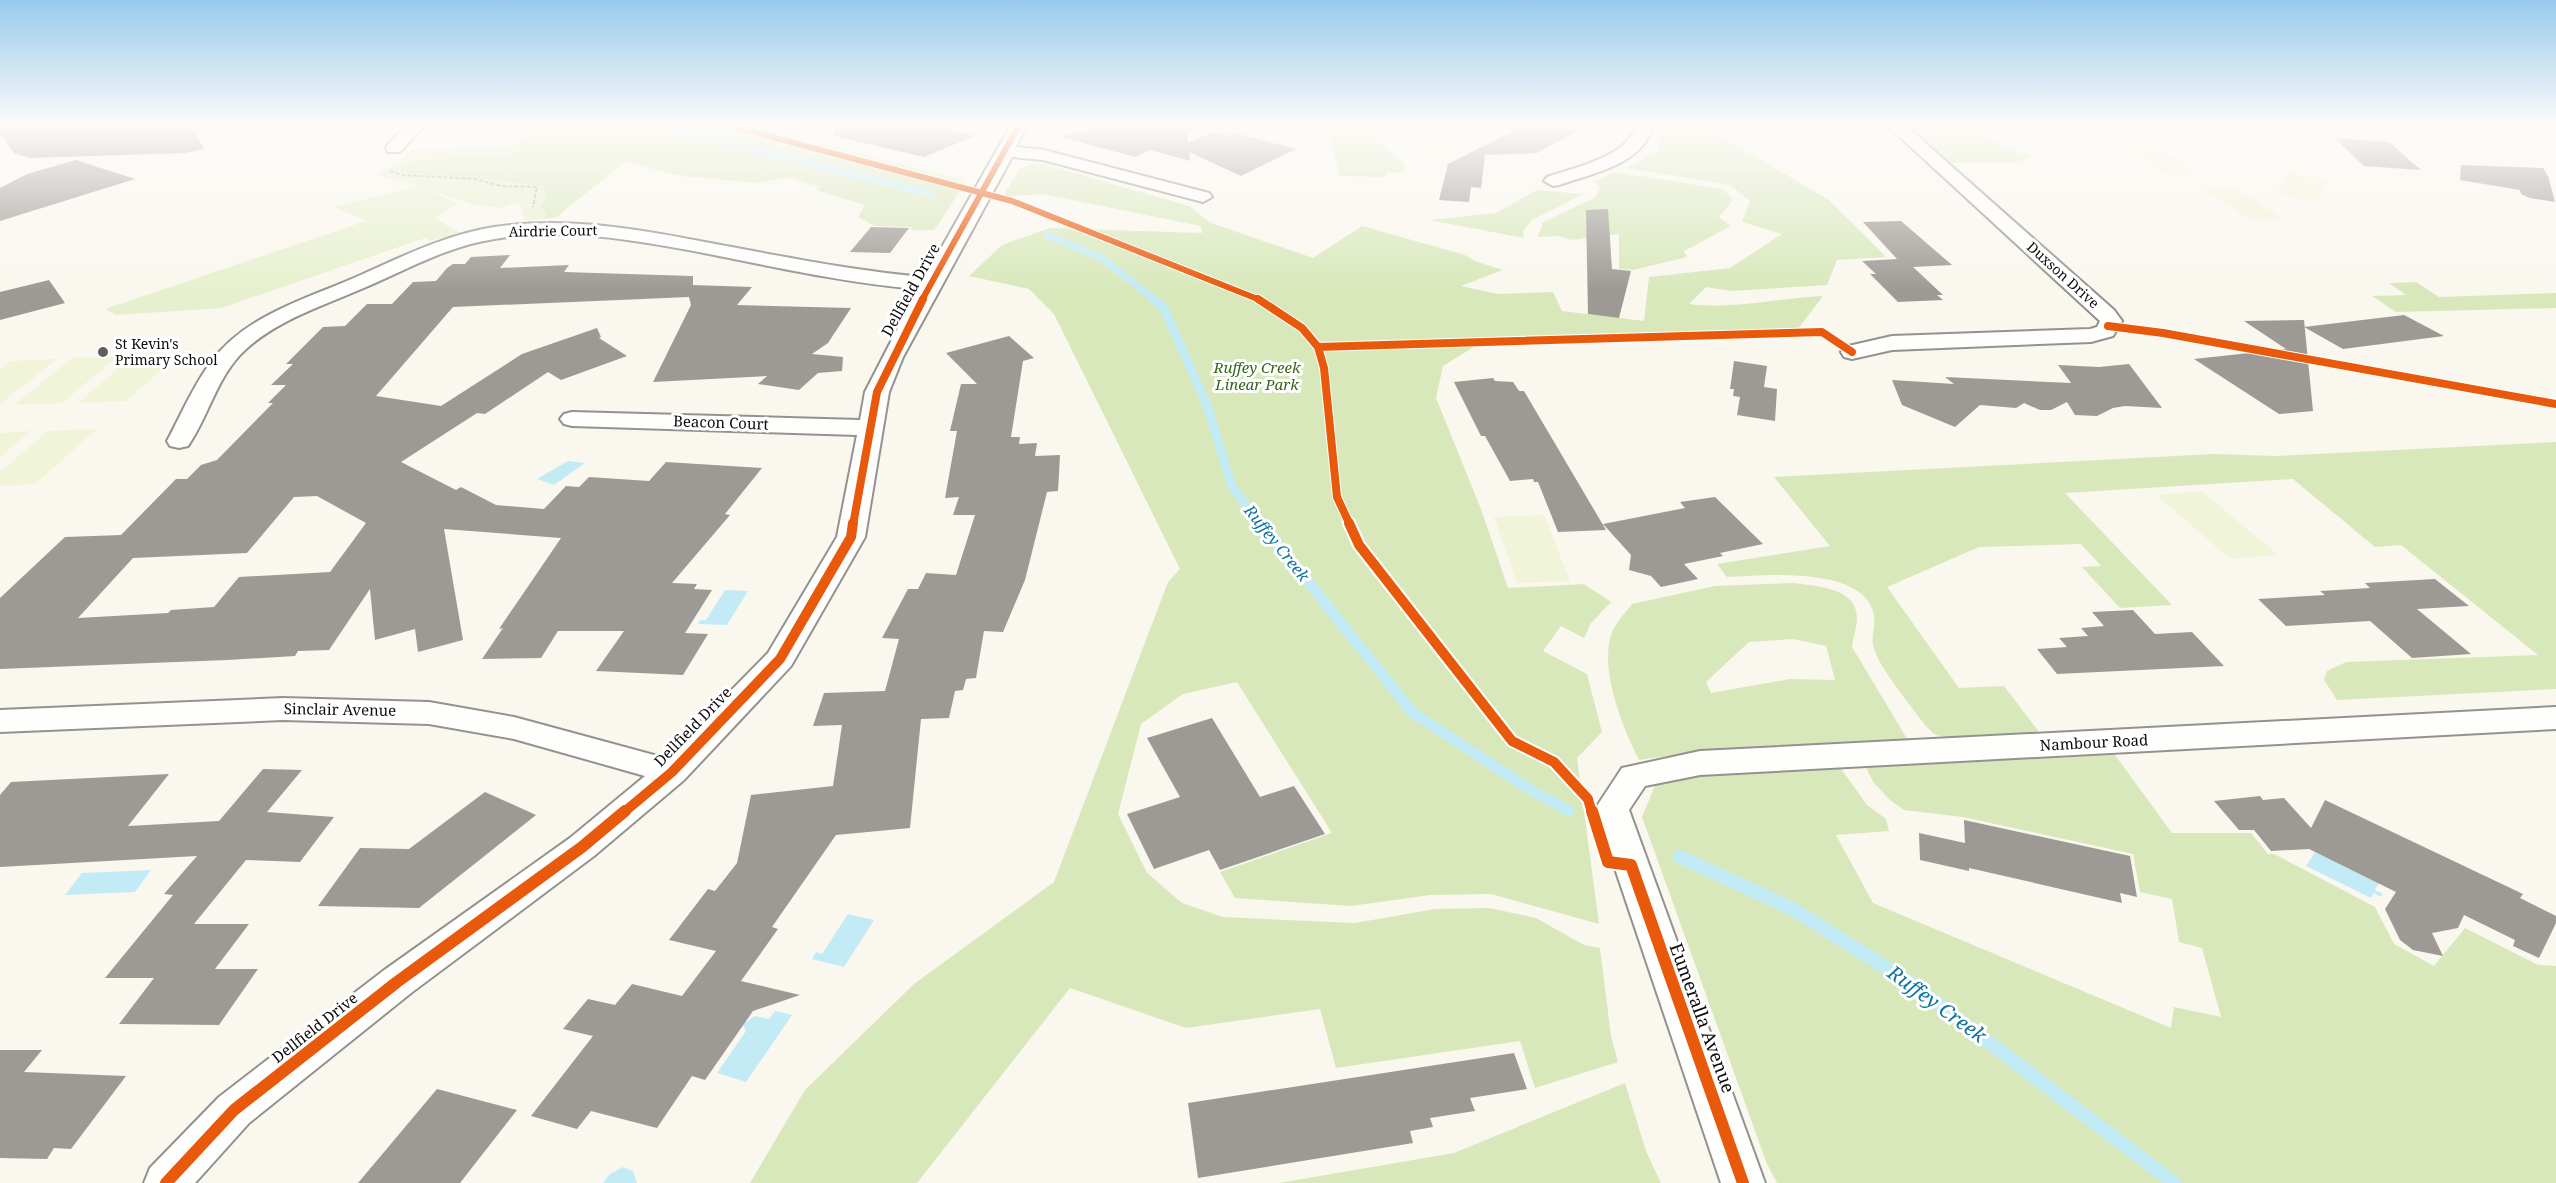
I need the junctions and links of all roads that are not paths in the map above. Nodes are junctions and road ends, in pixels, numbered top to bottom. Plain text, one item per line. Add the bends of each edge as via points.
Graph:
1 (989, 180) edge
2 (1139, 180) edge
3 (1957, 180) edge
4 (1203, 197) dead end
5 (930, 284) junction
6 (1852, 352) dead end
7 (572, 419) dead end
8 (870, 428) junction
9 (179, 441) dead end
10 (2556, 718) edge
11 (0, 721) edge
12 (672, 772) junction
13 (1634, 776) joint
14 (166, 1183) edge
15 (1743, 1183) edge

1 - 5 street, Dellfield Drive
2 - 4 street
3 - 6 street, Duxson Drive via 2107,314 2111,321 2105,331 2091,335 1892,343
5 - 8 street, Dellfield Drive via 883,376
5 - 9 street, Airdrie Court via 874,280 629,233 578,228 494,233 426,253 261,329 235,347 220,364
7 - 8 street, Beacon Court
8 - 12 street, Dellfield Drive via 851,537 780,658
10 - 13 street, Nambour Road via 1700,763
11 - 12 street, Sinclair Avenue via 283,709 429,713 514,728
12 - 14 street, Dellfield Drive via 582,846 234,1110
13 - 15 street, Eumeralla Avenue via 1612,809

